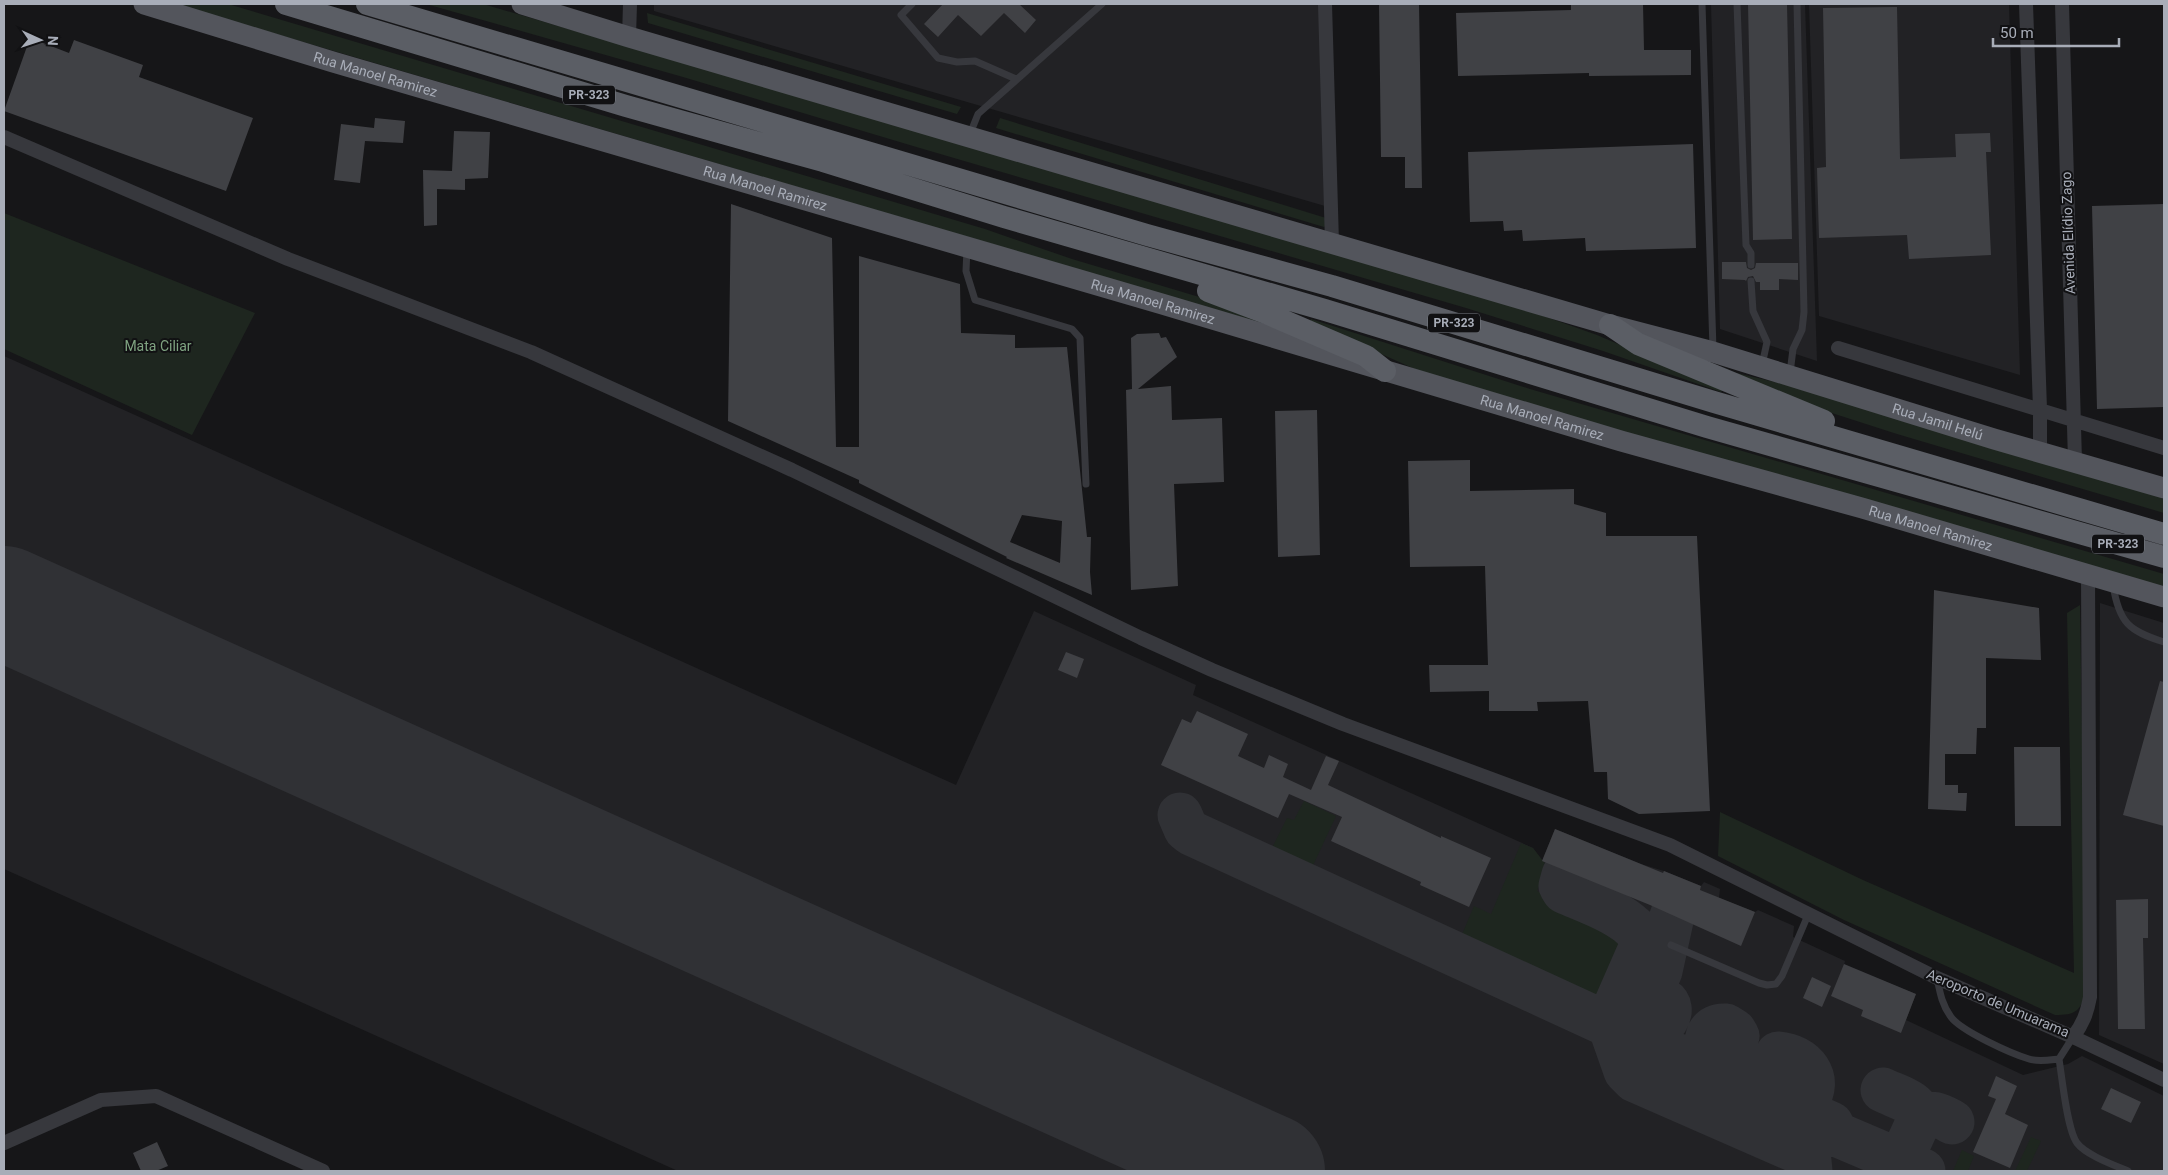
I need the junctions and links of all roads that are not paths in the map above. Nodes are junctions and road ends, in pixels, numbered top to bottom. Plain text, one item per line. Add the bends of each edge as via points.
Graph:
1 (144, 4) edge
2 (286, 4) edge
3 (366, 4) edge
4 (522, 4) edge
5 (630, 4) edge
6 (912, 4) edge
7 (1102, 4) edge
8 (1325, 4) edge
9 (1702, 4) edge
10 (1737, 4) edge
11 (1797, 4) edge
12 (2026, 4) edge
13 (2062, 4) edge
14 (548, 8) edge
15 (629, 37) junction
16 (1016, 79) junction
17 (968, 136) junction
18 (4, 137) edge
19 (1004, 217) junction
20 (1332, 243) junction
21 (967, 249) junction
22 (1751, 265) dead end
23 (1751, 282) dead end
24 (1610, 325) junction
25 (1838, 348) dead end
26 (1713, 352) junction
27 (1761, 367) junction
28 (1385, 371) junction
29 (1790, 376) junction
30 (2040, 409) junction
31 (2073, 420) junction
32 (1874, 448) junction
33 (2164, 448) edge
34 (2040, 451) junction
35 (2075, 461) junction
36 (1086, 484) dead end
37 (2164, 488) edge
38 (2164, 534) edge
39 (2164, 558) edge
40 (2088, 574) junction
41 (2113, 582) junction
42 (2164, 597) edge
43 (2164, 642) edge
44 (1808, 915) junction
45 (1671, 945) dead end
46 (1937, 978) junction
47 (2073, 1037) junction
48 (2059, 1059) junction
49 (2164, 1080) edge
50 (4, 1143) edge
51 (322, 1171) edge
52 (2128, 1171) edge

1 - 21 main road, Rua Manoel Ramirez
2 - 19 highway, PR-323
3 - 32 highway, PR-323
4 - 14 main road, Rua Jamil Helú
5 - 15 street
6 - 16 lane via 901,15 938,58 975,61
7 - 16 lane
8 - 20 street
9 - 26 lane
10 - 22 lane via 1746,245
11 - 29 lane via 1804,312 1802,330 1793,349
12 - 30 street
13 - 31 street, Avenida Elídio Zago
14 - 15 main road, Rua Jamil Helú
15 - 17 main road, Rua Jamil Helú
16 - 17 lane via 978,114
17 - 20 main road, Rua Jamil Helú
18 - 44 street, Aeroporto de Umuarama via 288,259 530,352 792,470 1212,670 1343,724 1670,845
19 - 28 highway via 1079,254 1224,296 1266,312 1366,356
19 - 39 highway, PR-323 via 1325,310 1707,427
20 - 24 main road, Rua Jamil Helú
21 - 28 main road, Rua Manoel Ramirez
21 - 36 lane via 966,271 975,300 1072,329 1080,338
23 - 27 lane via 1753,311 1766,342
24 - 26 main road, Rua Jamil Helú
24 - 32 highway via 1638,344 1862,437
25 - 30 street
26 - 27 main road, Rua Jamil Helú
27 - 29 main road, Rua Jamil Helú
28 - 40 main road, Rua Manoel Ramirez
29 - 34 main road, Rua Jamil Helú
30 - 31 street
30 - 34 street
31 - 33 street
31 - 35 street, Avenida Elídio Zago
32 - 38 highway, PR-323
34 - 35 main road, Rua Jamil Helú
35 - 37 main road, Rua Jamil Helú
40 - 41 main road, Rua Manoel Ramirez
40 - 47 street, Aeroporto de Umuarama via 2090,997 2088,1012
41 - 42 main road, Rua Manoel Ramirez
41 - 43 lane via 2119,612 2127,625 2139,634
44 - 45 lane via 1776,984 1759,983
44 - 46 street, Aeroporto de Umuarama
46 - 47 street, Aeroporto de Umuarama
46 - 48 lane via 1942,1002 1966,1031 2029,1059
47 - 48 lane
47 - 49 street
48 - 52 lane via 2068,1116 2077,1143
50 - 51 street via 101,1100 156,1096

